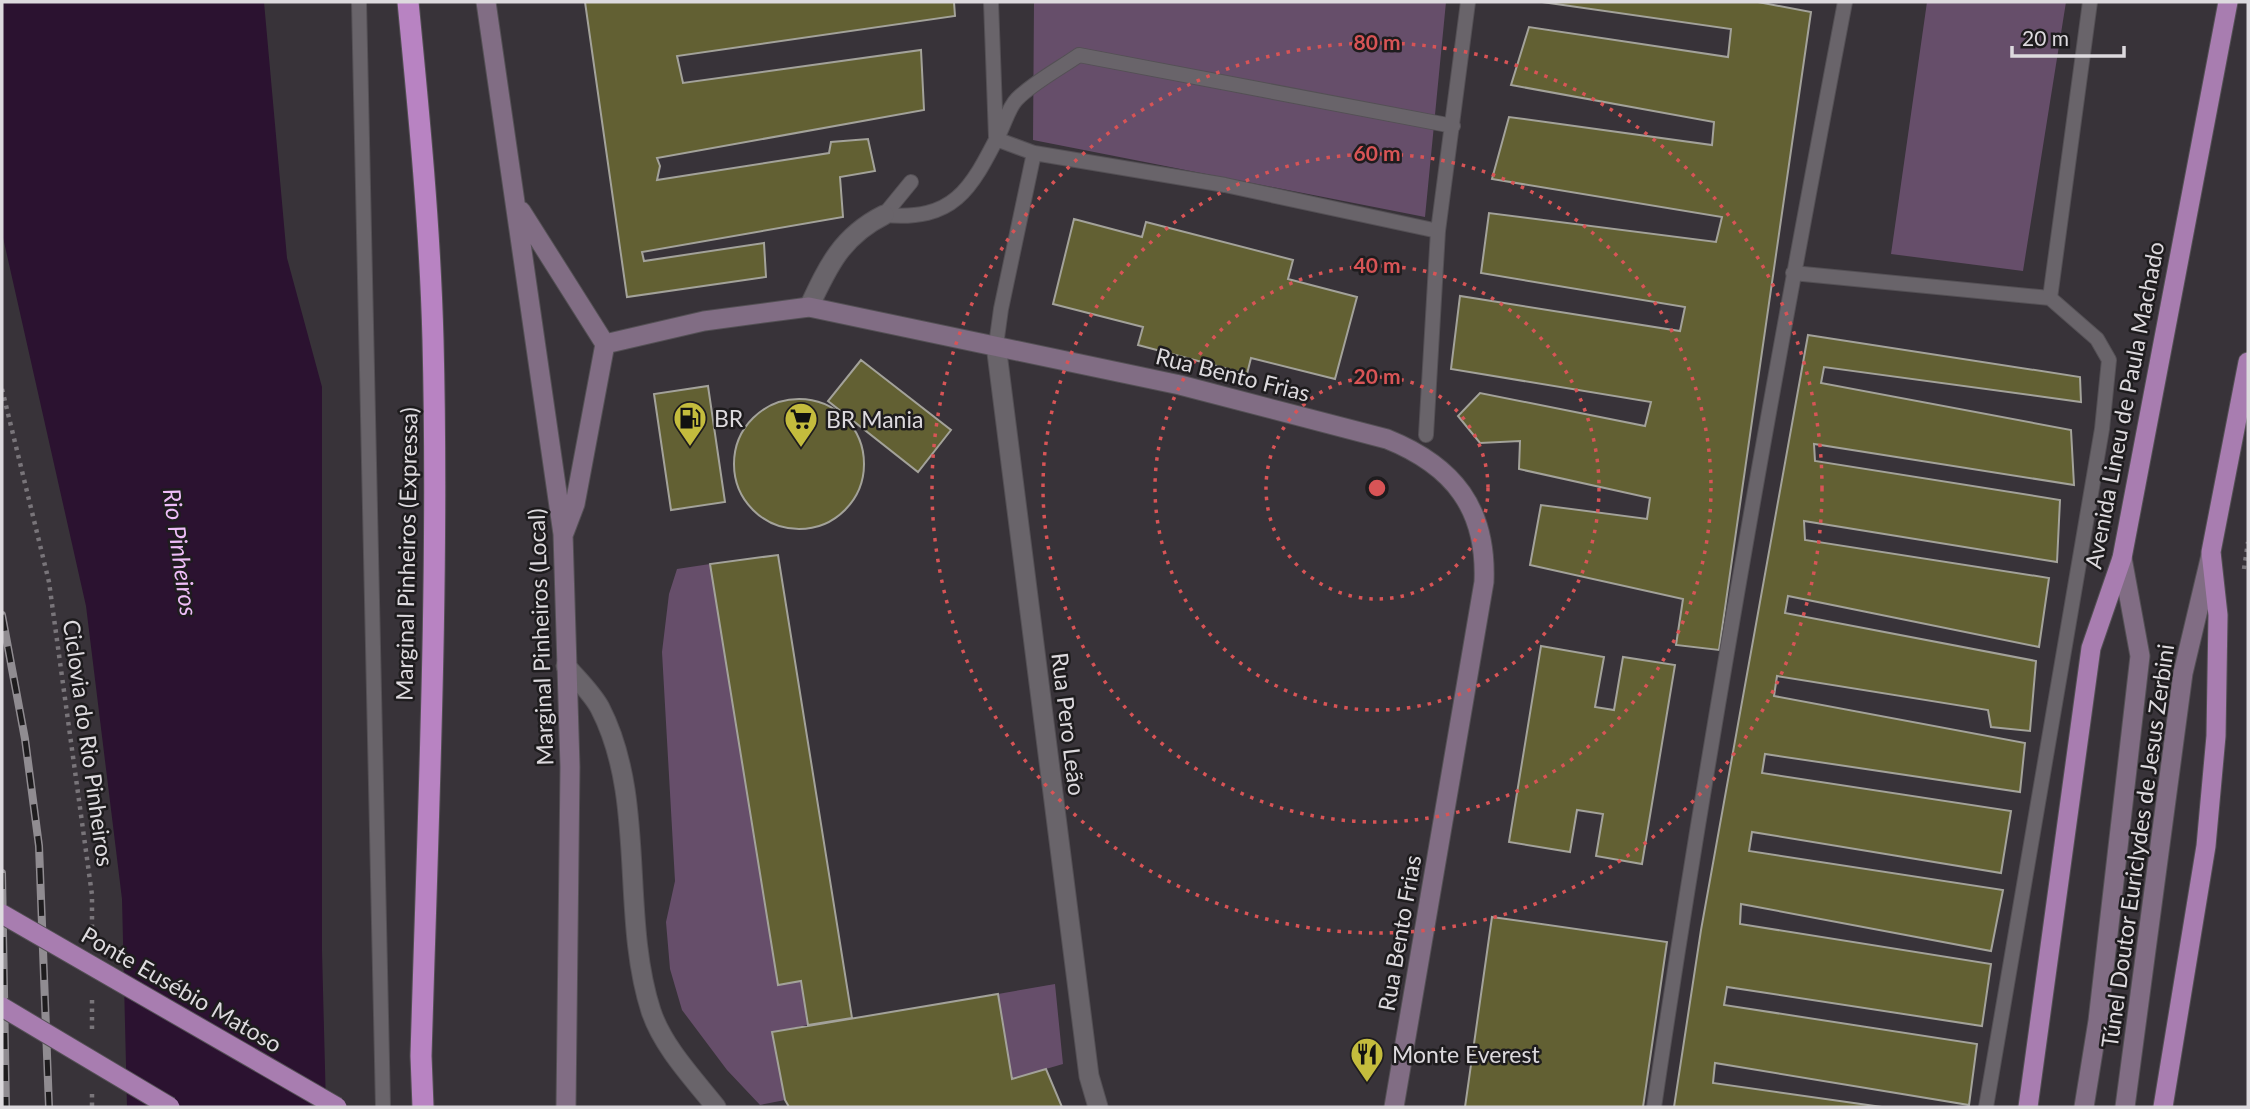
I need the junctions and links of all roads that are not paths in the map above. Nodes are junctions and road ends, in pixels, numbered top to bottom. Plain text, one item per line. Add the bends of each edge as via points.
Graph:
1 (359, 2) edge
2 (408, 2) edge
3 (486, 2) edge
4 (990, 2) edge
5 (1468, 2) edge
6 (1845, 2) edge
7 (2090, 2) edge
8 (2228, 2) edge
9 (1453, 126) junction
10 (996, 139) junction
11 (1034, 153) junction
12 (911, 182) dead end
13 (516, 203) junction
14 (884, 215) junction
15 (1438, 231) junction
16 (1793, 273) junction
17 (2050, 298) junction
18 (809, 307) junction
19 (605, 344) junction
20 (996, 345) junction
21 (2248, 362) edge
22 (1426, 435) dead end
23 (564, 534) junction
24 (2211, 552) junction
25 (2122, 558) junction
26 (566, 666) junction
27 (2, 914) edge
28 (2, 1007) edge
29 (170, 1107) edge
30 (337, 1107) edge
31 (383, 1107) edge
32 (423, 1107) edge
33 (566, 1107) edge
34 (716, 1107) edge
35 (1098, 1107) edge
36 (1394, 1107) edge
37 (1654, 1107) edge
38 (1986, 1107) edge
39 (2028, 1107) edge
40 (2084, 1107) edge
41 (2125, 1107) edge
42 (2163, 1107) edge

1 - 31 lane
2 - 32 highway, Marginal Pinheiros (Expressa) via 433,338 435,495
3 - 13 main road, Marginal Pinheiros (Local)
4 - 10 lane
5 - 9 lane
6 - 16 lane
7 - 17 lane
8 - 25 highway, Avenida Lineu de Paula Machado
9 - 10 lane via 1079,55 1016,100
9 - 15 lane
10 - 11 lane
10 - 14 lane via 957,199 934,214
11 - 15 lane via 1225,185
11 - 20 lane
12 - 14 lane
13 - 19 main road
13 - 23 main road, Marginal Pinheiros (Local)
14 - 18 street via 860,227 845,242
15 - 22 lane
16 - 17 lane
16 - 37 lane
17 - 38 lane via 2097,339 2109,360 2109,387
18 - 19 main road, Rua Bento Frias via 704,321
18 - 20 main road, Rua Bento Frias
19 - 23 main road via 575,504
20 - 35 street, Rua Pero Leão via 1089,1076
20 - 36 main road, Rua Bento Frias via 1180,385 1387,439 1441,468 1463,493 1480,533 1484,582
21 - 24 highway
23 - 26 main road, Marginal Pinheiros (Local)
24 - 41 main road, Túnel Doutor Euriclydes de Jesus Zerbini via 2183,673
24 - 42 highway via 2218,615 2216,736 2206,846
25 - 39 highway, Avenida Lineu de Paula Machado via 2091,648
25 - 40 main road, Túnel Doutor Euriclydes de Jesus Zerbini via 2140,656
26 - 33 main road, Marginal Pinheiros (Local) via 570,768
26 - 34 street via 599,706 621,759 651,1011 668,1045
27 - 30 highway, Ponte Eusébio Matoso, bridge
28 - 29 highway, bridge

